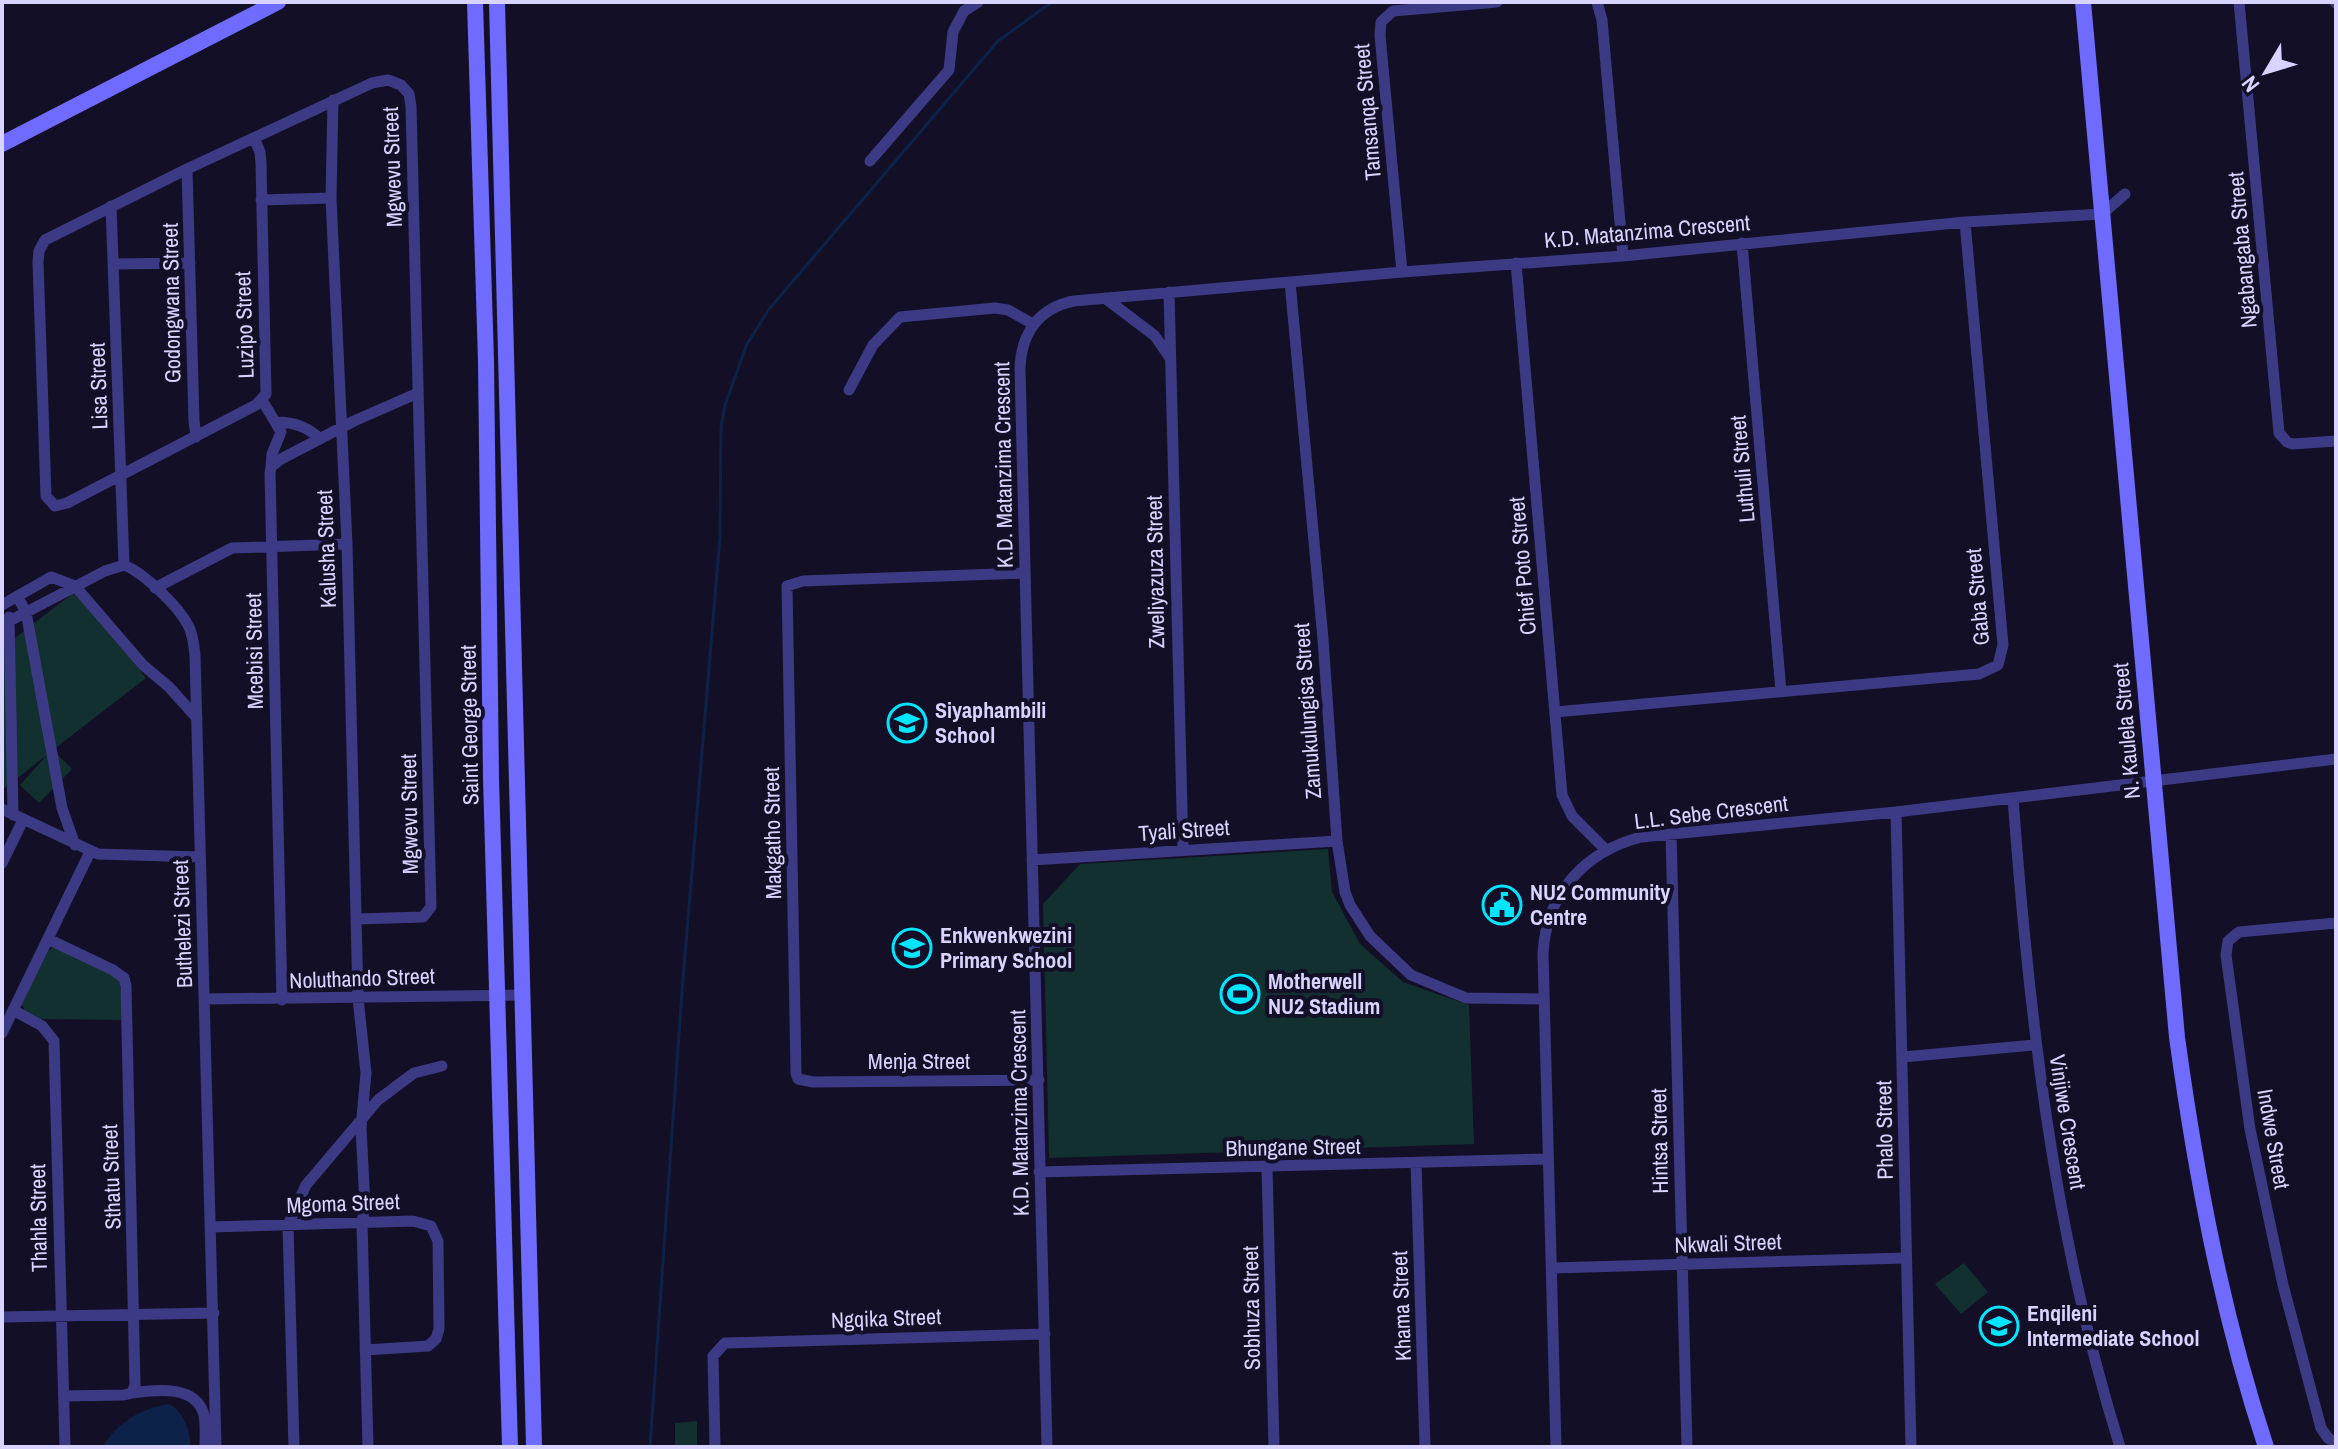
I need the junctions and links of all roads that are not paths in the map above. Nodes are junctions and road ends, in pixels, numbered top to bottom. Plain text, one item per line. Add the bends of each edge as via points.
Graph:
1 (278, 2) edge
2 (475, 2) edge
3 (497, 2) edge
4 (978, 2) edge
5 (1497, 2) edge
6 (1597, 2) edge
7 (2083, 2) edge
8 (2239, 2) edge
9 (333, 100) junction
10 (254, 138) junction
11 (2, 144) edge
12 (870, 161) dead end
13 (187, 169) junction
14 (2125, 194) dead end
15 (331, 198) junction
16 (261, 200) junction
17 (111, 206) junction
18 (2102, 214) junction
19 (1965, 222) junction
20 (1742, 243) junction
21 (1623, 256) junction
22 (190, 263) junction
23 (1516, 263) junction
24 (114, 264) junction
25 (1402, 272) junction
26 (1290, 282) junction
27 (1169, 292) junction
28 (1105, 298) junction
29 (1033, 324) junction
30 (1170, 358) junction
31 (849, 390) dead end
32 (418, 393) junction
33 (262, 400) junction
34 (277, 422) junction
35 (343, 427) junction
36 (196, 437) junction
37 (320, 439) junction
38 (2336, 441) edge
39 (271, 467) junction
40 (121, 474) junction
41 (347, 544) junction
42 (271, 546) junction
43 (124, 565) junction
44 (1025, 573) junction
45 (46, 579) junction
46 (75, 586) junction
47 (155, 588) junction
48 (10, 601) edge
49 (40, 605) junction
50 (26, 612) junction
51 (5, 623) edge
52 (1781, 691) junction
53 (1555, 712) junction
54 (197, 718) junction
55 (2336, 759) edge
56 (2153, 783) junction
57 (2013, 798) junction
58 (1896, 812) junction
59 (13, 815) edge
60 (1671, 834) junction
61 (1337, 841) junction
62 (75, 845) junction
63 (1183, 850) junction
64 (1606, 850) junction
65 (90, 852) junction
66 (200, 857) junction
67 (1032, 860) junction
68 (2, 863) edge
69 (357, 919) junction
70 (2336, 923) edge
71 (48, 939) junction
72 (521, 995) junction
73 (497, 996) junction
74 (358, 998) junction
75 (205, 999) junction
76 (1544, 999) junction
77 (282, 1000) junction
78 (13, 1010) junction
79 (2, 1033) edge
80 (2035, 1045) junction
81 (1903, 1057) junction
82 (442, 1066) dead end
83 (798, 1079) joint
84 (1039, 1080) junction
85 (362, 1119) junction
86 (1548, 1159) junction
87 (1416, 1163) junction
88 (1267, 1167) junction
89 (1039, 1172) junction
90 (362, 1223) junction
91 (288, 1225) junction
92 (210, 1227) junction
93 (1906, 1258) junction
94 (1681, 1265) junction
95 (1552, 1268) junction
96 (214, 1313) junction
97 (134, 1315) junction
98 (61, 1316) junction
99 (2, 1317) edge
100 (1045, 1334) junction
101 (365, 1350) junction
102 (132, 1393) junction
103 (64, 1396) junction
104 (2336, 1443) edge
105 (65, 1447) edge
106 (205, 1447) edge
107 (216, 1447) edge
108 (294, 1447) edge
109 (368, 1447) edge
110 (510, 1447) edge
111 (534, 1447) edge
112 (715, 1447) edge
113 (1047, 1447) edge
114 (1274, 1447) edge
115 (1425, 1447) edge
116 (1556, 1447) edge
117 (1687, 1447) edge
118 (1911, 1447) edge
119 (2120, 1447) edge
120 (2266, 1447) edge

1 - 11 main road
2 - 73 main road, Saint George Street
3 - 72 main road, Saint George Street
4 - 12 street via 964,11 953,32 949,70
5 - 25 street, Tamsanqa Street via 1393,11 1381,22
6 - 21 street
7 - 18 main road, N. Kaulela Street
8 - 38 street, Ngabangaba Street via 2279,433 2293,444
9 - 10 street, Mgwevu Street
9 - 15 street, Kalusha Street
9 - 32 street, Mgwevu Street via 388,80 401,85 410,99
10 - 13 street, Mgwevu Street
10 - 16 street, Luzipo Street via 261,157
13 - 17 street, Mgwevu Street
13 - 22 street, Godongwana Street
14 - 18 street
15 - 16 street
15 - 35 street, Kalusha Street
16 - 33 street, Luzipo Street via 267,387
17 - 24 street, Lisa Street
17 - 40 street, Mgwevu Street via 51,236 39,251 46,496 51,504 60,505
18 - 19 street, K.D. Matanzima Crescent
18 - 56 main road, N. Kaulela Street
19 - 20 street, K.D. Matanzima Crescent
19 - 52 street, Gaba Street via 2001,660 1993,670 1979,674
20 - 21 street, K.D. Matanzima Crescent
20 - 52 street, Luthuli Street
21 - 23 street, K.D. Matanzima Crescent
22 - 24 street
22 - 36 street, Godongwana Street
23 - 25 street, K.D. Matanzima Crescent
23 - 53 street, Chief Poto Street
24 - 40 street, Lisa Street
25 - 26 street, K.D. Matanzima Crescent
26 - 27 street, K.D. Matanzima Crescent
26 - 61 street, Zamukulungisa Street
27 - 28 street, K.D. Matanzima Crescent
27 - 30 street, Zweliyazuza Street
28 - 29 street, K.D. Matanzima Crescent via 1062,304
28 - 30 street via 1155,336
29 - 31 street via 995,308 900,317 873,345
29 - 44 street, K.D. Matanzima Crescent via 1020,355
30 - 63 street, Zweliyazuza Street
32 - 35 street
32 - 69 street, Mgwevu Street via 431,907 428,915 418,918
33 - 34 street
33 - 36 street, Luzipo Street
34 - 37 street via 305,427
34 - 39 street, Mcebisi Street via 280,436
35 - 37 street
35 - 41 street, Kalusha Street
36 - 40 street, Luzipo Street
37 - 39 street
39 - 42 street, Mcebisi Street
40 - 43 street, Lisa Street
41 - 42 street
41 - 69 street, Kalusha Street
42 - 47 street via 227,550
42 - 77 street, Mcebisi Street
43 - 46 street
43 - 47 street, Buthelezi Street
44 - 67 street, K.D. Matanzima Crescent
44 - 83 street, Makgatho Street via 803,581 787,586
45 - 46 street
45 - 48 street
45 - 49 street
46 - 49 street
46 - 54 street
47 - 54 street, Buthelezi Street via 191,633
48 - 50 street
48 - 51 street
49 - 50 street
50 - 51 street
50 - 62 street via 62,808
51 - 59 street
52 - 53 street, Gaba Street
53 - 64 street, Chief Poto Street via 1566,805
54 - 66 street, Buthelezi Street
55 - 56 street, L.L. Sebe Crescent
56 - 57 street, L.L. Sebe Crescent
56 - 120 main road, N. Kaulela Street via 2191,1134 2227,1308
57 - 58 street, L.L. Sebe Crescent
57 - 80 street, Vinjiwe Crescent
58 - 60 street, L.L. Sebe Crescent
58 - 81 street, Phalo Street
59 - 62 street
59 - 68 street
60 - 64 street, L.L. Sebe Crescent
60 - 94 street, Hintsa Street
61 - 63 street, Tyali Street
61 - 76 street, Zamukulungisa Street via 1350,905 1376,943 1411,975 1466,998
62 - 65 street
63 - 67 street, Tyali Street
64 - 76 street, L.L. Sebe Crescent via 1575,873 1550,914 1544,940
65 - 66 street
65 - 71 street
66 - 75 street, Buthelezi Street
67 - 84 street, K.D. Matanzima Crescent
69 - 74 street, Kalusha Street
70 - 104 street, Indwe Street via 2239,932 2228,941 2226,955 2250,1129 2273,1244 2321,1428
71 - 78 street
71 - 97 street, Sthatu Street via 121,974 125,983
72 - 73 street, Noluthando Street
72 - 111 main road, Saint George Street
73 - 74 street, Noluthando Street
73 - 110 main road, Saint George Street
74 - 77 street, Noluthando Street
74 - 85 street, Kalusha Street via 366,1073
75 - 77 street, Noluthando Street
75 - 92 street, Buthelezi Street
76 - 86 street, L.L. Sebe Crescent
78 - 79 street
78 - 98 street, Thahla Street via 42,1026 54,1041
80 - 81 street
80 - 119 street, Vinjiwe Crescent via 2076,1277
81 - 93 street, Phalo Street
82 - 85 street via 414,1073
83 - 84 street, Menja Street
84 - 89 street, K.D. Matanzima Crescent
85 - 90 street, Kalusha Street
85 - 91 street via 306,1185
86 - 87 street, Bhungane Street
86 - 95 street, L.L. Sebe Crescent
87 - 88 street, Bhungane Street
87 - 115 street, Khama Street
88 - 89 street, Bhungane Street
88 - 114 street, Sobhuza Street
89 - 100 street, K.D. Matanzima Crescent
90 - 91 street, Mgoma Street
90 - 101 street, Kalusha Street
90 - 101 street, Mgoma Street via 427,1223 438,1241 436,1339 428,1346
91 - 92 street, Mgoma Street
91 - 108 street
92 - 96 street, Buthelezi Street
93 - 94 street, Nkwali Street
93 - 118 street, Phalo Street
94 - 95 street, Nkwali Street
94 - 117 street, Hintsa Street
95 - 116 street, L.L. Sebe Crescent
96 - 97 street
96 - 107 street, Buthelezi Street
97 - 98 street
97 - 102 street, Sthatu Street
98 - 99 street
98 - 103 street, Thahla Street
100 - 112 street, Ngqika Street via 728,1342 713,1356
100 - 113 street, K.D. Matanzima Crescent
101 - 109 street, Kalusha Street
102 - 103 street
102 - 106 street via 185,1394 196,1402 205,1417
103 - 105 street, Thahla Street

